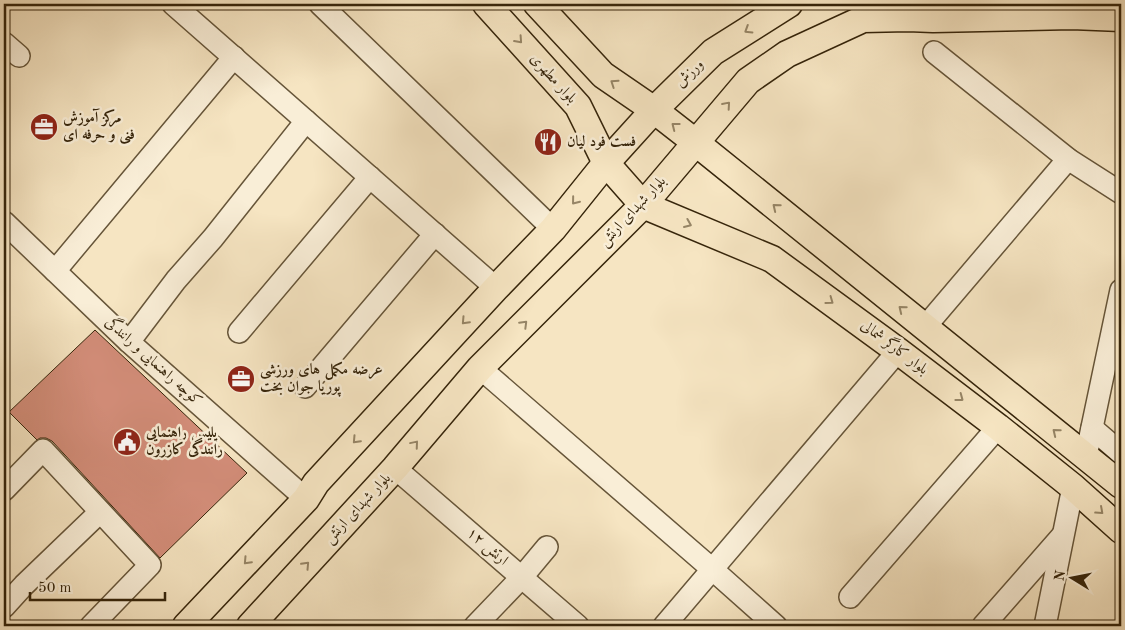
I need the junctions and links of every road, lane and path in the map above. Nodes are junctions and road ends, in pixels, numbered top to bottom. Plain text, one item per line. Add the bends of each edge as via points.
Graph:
1 (320, 4) edge
2 (486, 4) edge
3 (538, 4) edge
4 (789, 4) edge
5 (182, 7) edge
6 (872, 11) edge
7 (925, 12) edge
8 (1121, 18) edge
9 (934, 52) dead end
10 (234, 57) junction
11 (654, 110) junction
12 (306, 121) junction
13 (695, 142) junction
14 (1068, 159) junction
15 (606, 163) junction
16 (370, 176) junction
17 (1121, 193) edge
18 (643, 206) junction
19 (4, 222) edge
20 (553, 228) junction
21 (435, 234) junction
22 (55, 271) junction
23 (496, 288) junction
24 (1121, 290) edge
25 (1119, 316) edge
26 (925, 327) junction
27 (239, 332) dead end
28 (129, 342) junction
29 (898, 351) junction
30 (480, 368) junction
31 (305, 387) dead end
32 (998, 427) junction
33 (1092, 428) junction
34 (1121, 453) edge
35 (1086, 456) junction
36 (395, 468) junction
37 (1121, 485) edge
38 (1073, 487) junction
39 (4, 490) edge
40 (306, 498) junction
41 (100, 512) junction
42 (1121, 530) edge
43 (1063, 534) junction
44 (547, 547) dead end
45 (712, 569) junction
46 (522, 577) junction
47 (850, 597) dead end
48 (4, 607) edge
49 (91, 626) edge
50 (186, 626) edge
51 (250, 626) edge
52 (475, 626) edge
53 (578, 626) edge
54 (664, 626) edge
55 (776, 626) edge
56 (983, 626) edge
57 (1044, 626) edge

1 - 20 street
2 -> 15 main road, بلوار مطهری via 578,106
11 -> 3 main road via 603,75
4 -> 11 main road, ورزش via 713,52
5 - 10 street
6 - 7 main road, بلوار شهدای ارتش via 908,18
13 -> 6 main road, بلوار شهدای ارتش via 748,81 787,54
7 - 8 main road, بلوار شهدای ارتش
9 - 14 street
10 - 12 street
10 - 22 street
13 -> 11 main road
11 - 15 main road, ورزش
12 - 16 street
12 - 28 street
13 - 18 main road, بلوار شهدای ارتش
26 -> 13 main road
14 - 17 street
14 - 26 street
15 - 18 main road, بلوار مطهری
15 -> 20 main road
16 - 21 street
16 - 27 street
18 -> 29 main road, بلوار کارگر شمالی via 772,259
30 -> 18 main road, بلوار شهدای ارتش
19 - 22 street, کوچه راهنمایی و رانندگی
20 - 23 main road
21 - 23 street
21 - 31 street
22 - 28 street, کوچه راهنمایی و رانندگی
23 -> 40 main road via 316,483
24 - 25 street
25 - 33 street
35 -> 26 main road
28 - 40 street, کوچه راهنمایی و رانندگی
29 -> 32 main road, بلوار کارگر شمالی
29 - 45 street
36 -> 30 main road, بلوار شهدای ارتش
30 - 45 street
32 - 38 main road, بلوار کارگر شمالی
32 - 47 street
33 - 34 street
33 - 35 street
35 - 37 main road
36 - 46 street, ارتش ۱۲
51 -> 36 main road, بلوار شهدای ارتش
38 -> 42 main road, بلوار کارگر شمالی
38 - 43 street
39 - 41 street via 43,450
40 -> 50 main road
41 - 48 street
41 - 49 street via 150,565
43 - 56 street
43 - 57 street
44 - 46 street
45 - 54 street
45 - 55 street
46 - 52 street
46 - 53 street, ارتش ۱۲

